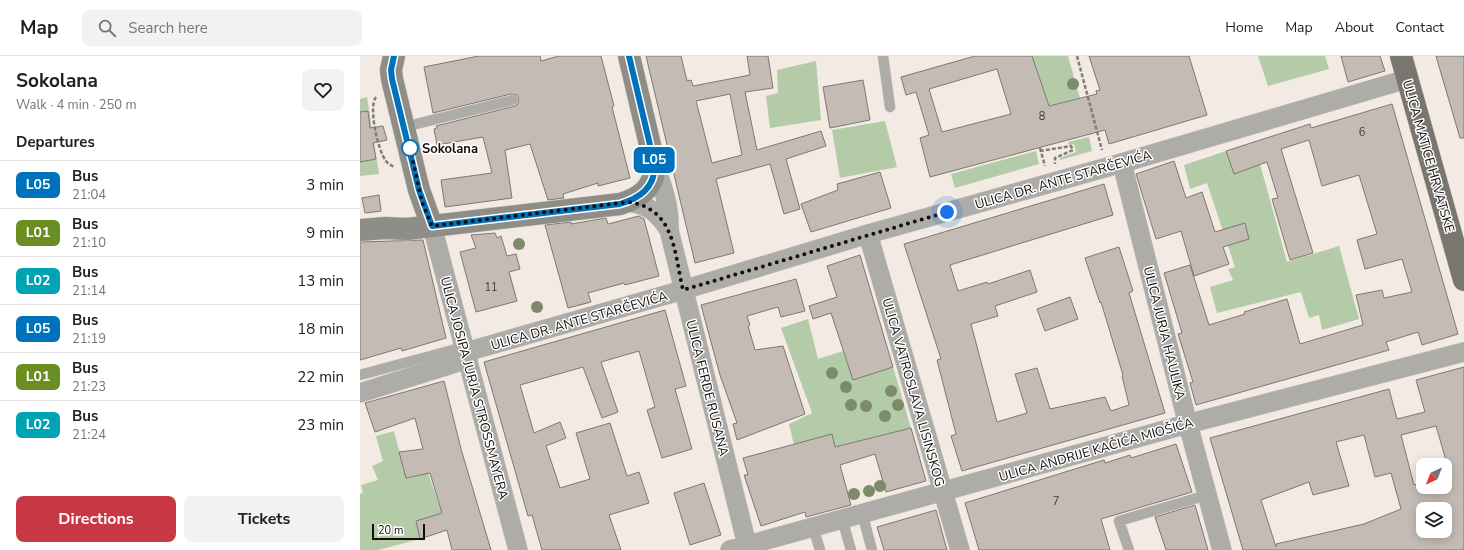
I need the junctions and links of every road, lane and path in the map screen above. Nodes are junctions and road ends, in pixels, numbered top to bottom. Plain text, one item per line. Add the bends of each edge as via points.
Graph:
1 (394, 56) edge
2 (629, 56) edge
3 (883, 56) edge
4 (1077, 56) edge
5 (1401, 56) edge
6 (1407, 79) junction
7 (512, 100) dead end
8 (890, 107) dead end
9 (404, 127) junction
10 (1102, 151) dead end
11 (1122, 163) junction
12 (1055, 164) dead end
13 (655, 166) junction
14 (1045, 167) dead end
15 (419, 190) junction
16 (628, 202) junction
17 (432, 226) junction
18 (385, 228) junction
19 (360, 230) edge
20 (669, 230) junction
21 (868, 234) junction
22 (1464, 280) edge
23 (683, 290) junction
24 (1464, 352) edge
25 (466, 353) junction
26 (360, 375) edge
27 (360, 392) edge
28 (1188, 424) junction
29 (944, 492) junction
30 (1207, 495) junction
31 (862, 513) junction
32 (842, 519) junction
33 (813, 527) junction
34 (738, 548) edge
35 (518, 550) edge
36 (820, 550) edge
37 (851, 550) edge
38 (872, 550) edge
39 (960, 550) edge
40 (1129, 550) edge
41 (1222, 550) edge

1 - 9 main road via 392,79
2 - 13 main road, ULICA FERDE RUSANA
3 - 8 lane
4 - 10 path
5 - 6 main road, ULICA MATICE HRVATSKE
6 - 11 street, ULICA DR. ANTE STARČEVIĆA
6 - 22 main road, ULICA MATICE HRVATSKE
7 - 9 lane
9 - 15 main road
11 - 21 street, ULICA DR. ANTE STARČEVIĆA
11 - 28 street, ULICA JURJA HAULIKA
12 - 14 path via 1055,158 1073,150 1072,146 1040,150
13 - 16 main road via 655,176 651,185
13 - 20 street, ULICA FERDE RUSANA via 665,191
15 - 17 main road
15 - 18 main road via 412,208
16 - 17 main road
16 - 20 street, ULICA FERDE RUSANA via 648,206
17 - 18 main road
17 - 25 street, ULICA JOSIPA JURJA STROSSMAYERA
18 - 19 main road
20 - 23 street, ULICA FERDE RUSANA
21 - 23 street, ULICA DR. ANTE STARČEVIĆA
21 - 29 street, ULICA VATROSLAVA LISINSKOG
23 - 25 street, ULICA DR. ANTE STARČEVIĆA
23 - 34 street, ULICA FERDE RUSANA
24 - 28 street, ULICA ANDRIJE KAČIĆA MIOŠIĆA
25 - 26 lane
25 - 27 street, ULICA DR. ANTE STARČEVIĆA
25 - 35 street, ULICA JOSIPA JURJA STROSSMAYERA
28 - 29 street, ULICA ANDRIJE KAČIĆA MIOŠIĆA
28 - 30 street, ULICA JURJA HAULIKA
29 - 31 street, ULICA ANDRIJE KAČIĆA MIOŠIĆA
29 - 39 street, ULICA VATROSLAVA LISINSKOG
30 - 40 lane via 1119,521
30 - 41 street, ULICA JURJA HAULIKA
31 - 32 street, ULICA ANDRIJE KAČIĆA MIOŠIĆA
31 - 38 lane
32 - 33 street, ULICA ANDRIJE KAČIĆA MIOŠIĆA
32 - 37 lane
33 - 34 street, ULICA ANDRIJE KAČIĆA MIOŠIĆA
33 - 36 lane

